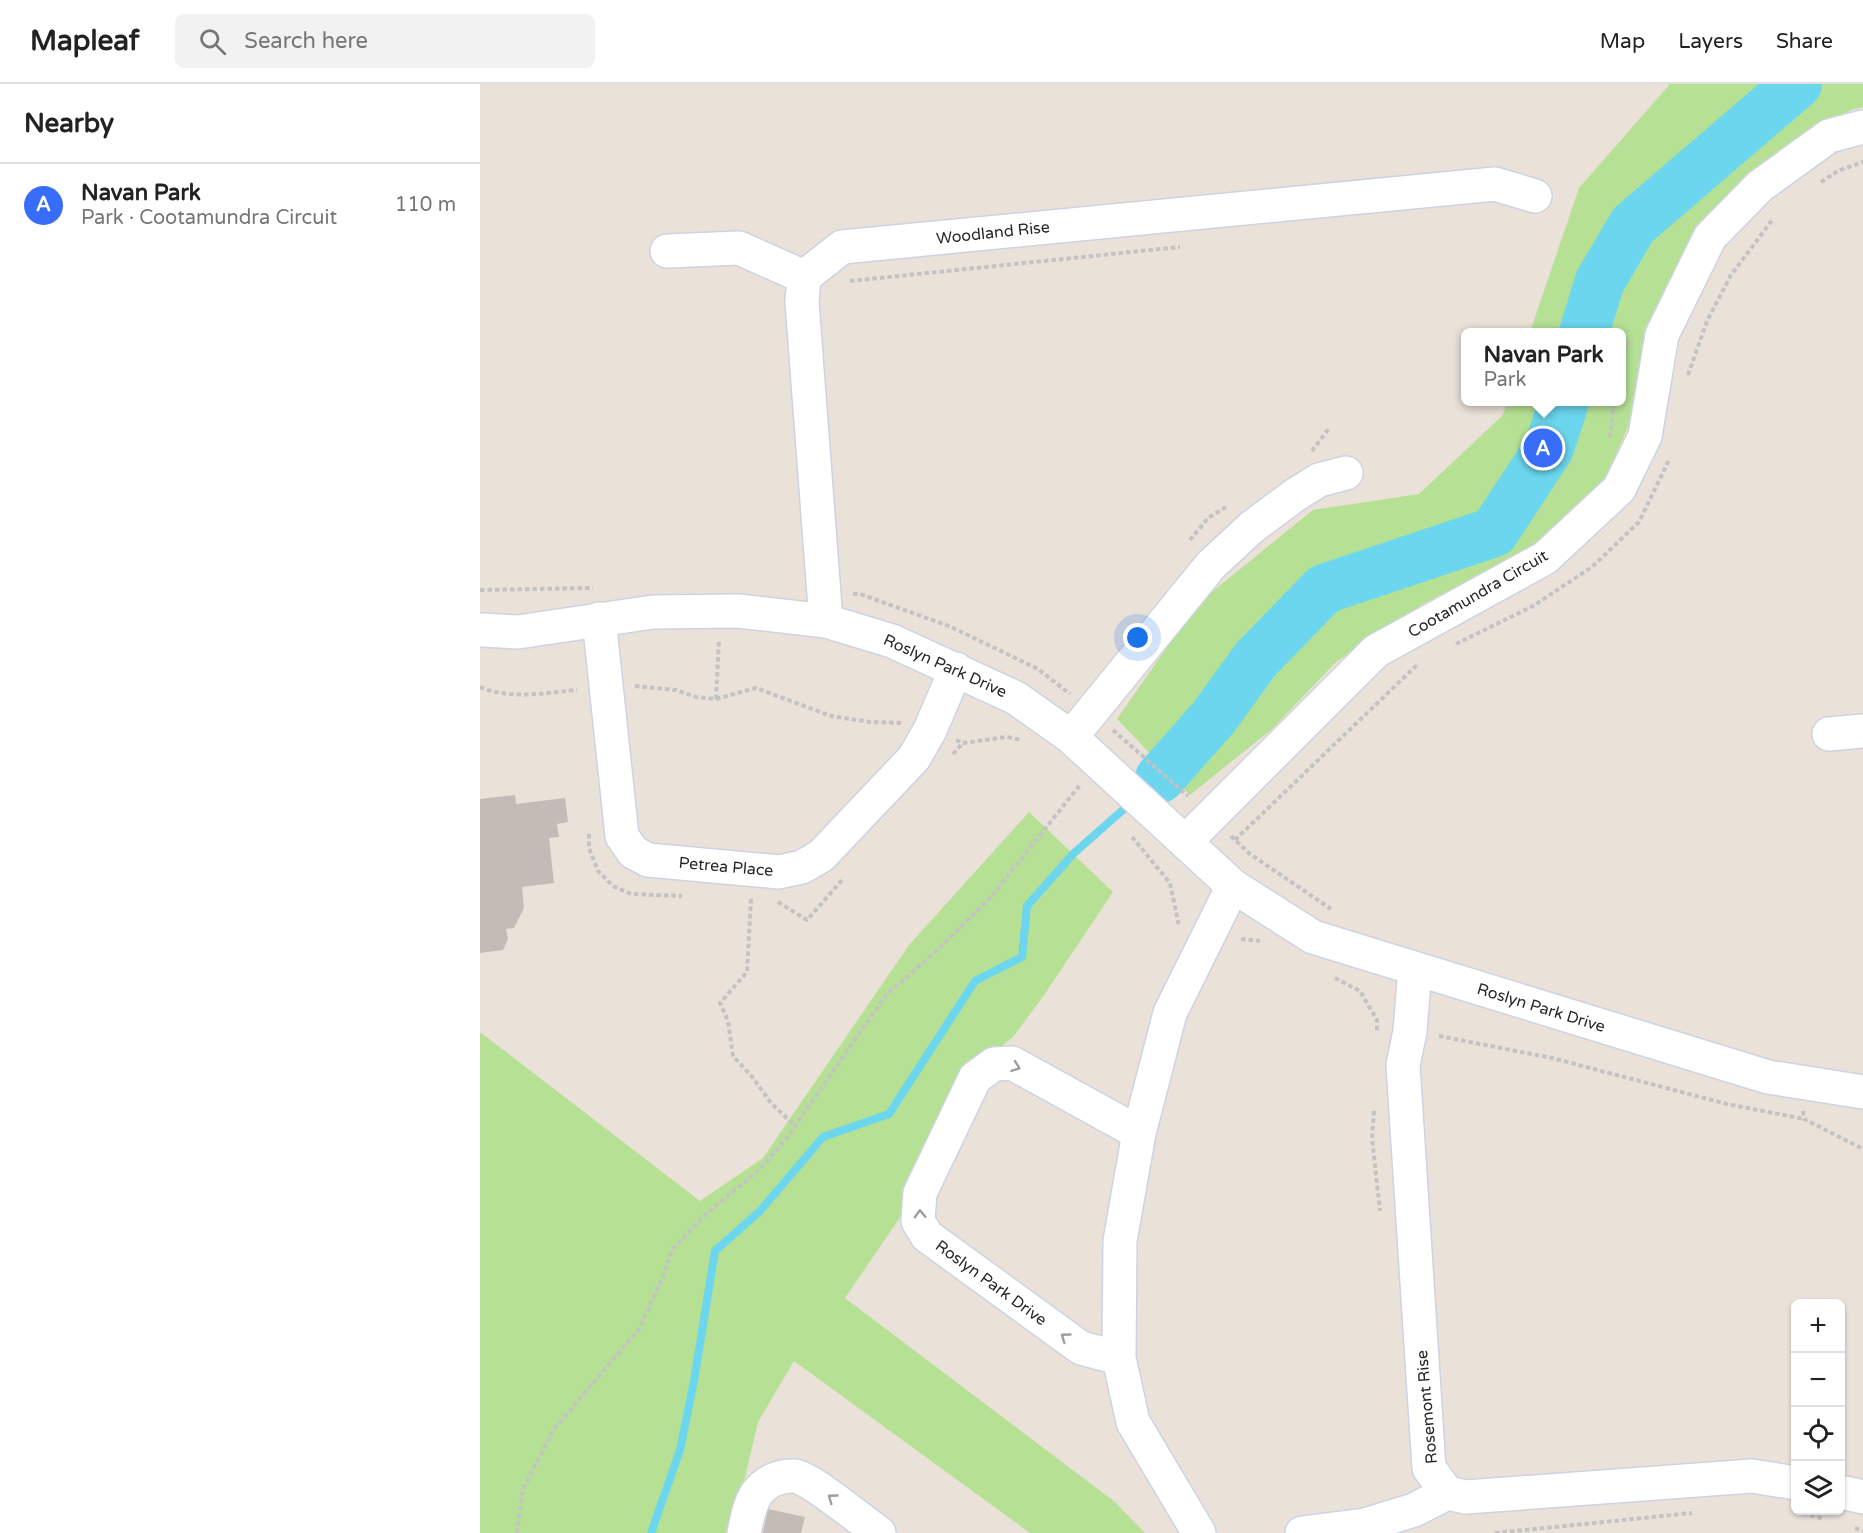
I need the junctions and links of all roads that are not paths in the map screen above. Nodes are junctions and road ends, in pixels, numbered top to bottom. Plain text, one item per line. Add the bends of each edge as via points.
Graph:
1 (1863, 127) edge
2 (1534, 196) dead end
3 (667, 251) dead end
4 (804, 277) junction
5 (1346, 473) dead end
6 (599, 619) junction
7 (826, 621) junction
8 (480, 630) edge
9 (518, 632) junction
10 (480, 648) edge
11 (956, 669) junction
12 (1863, 730) edge
13 (1829, 734) dead end
14 (1071, 737) junction
15 (1185, 842) junction
16 (1233, 885) junction
17 (1414, 969) junction
18 (1863, 1092) edge
19 (1139, 1132) junction
20 (1119, 1358) junction
21 (1447, 1492) junction
22 (1791, 1494) edge
23 (1863, 1497) edge
24 (1845, 1504) edge
25 (744, 1533) edge
26 (879, 1533) edge
27 (1199, 1533) edge
28 (1302, 1533) edge

1 - 15 street, Cootamundra Circuit via 1828,136 1760,186 1710,237 1662,335 1645,436 1619,489 1545,558 1376,651 1202,809
2 - 4 street, Woodland Rise via 1495,184 842,247
3 - 4 street via 739,248
4 - 7 street via 803,313
5 - 14 street via 1319,480 1295,495 1211,565
6 - 7 street, Roslyn Park Drive via 653,612 738,611
6 - 9 street, Roslyn Park Drive
6 - 11 street, Petrea Place via 622,836 633,852 648,860 779,873 802,867 821,856 914,758
7 - 11 street, Roslyn Park Drive via 892,640
8 - 9 street, Roslyn Park Drive
9 - 10 street, Roslyn Park Drive
11 - 14 street, Roslyn Park Drive via 1016,698
12 - 13 street
14 - 15 street, Roslyn Park Drive
15 - 16 street, Roslyn Park Drive
16 - 17 street, Roslyn Park Drive via 1313,937
16 - 19 street via 1170,1013
17 - 18 street, Roslyn Park Drive via 1768,1077
17 - 21 street, Rosemont Rise via 1403,1065 1430,1468
19 - 20 street via 1120,1241
20 -> 19 street, Roslyn Park Drive via 1081,1348 927,1236 918,1221 920,1193 975,1078 994,1064 1012,1063
20 - 27 street via 1133,1422
21 - 22 street via 1466,1497 1752,1476
21 - 28 street via 1414,1510 1365,1525
23 - 24 street
26 -> 25 street via 808,1481 793,1476 765,1484 756,1494

